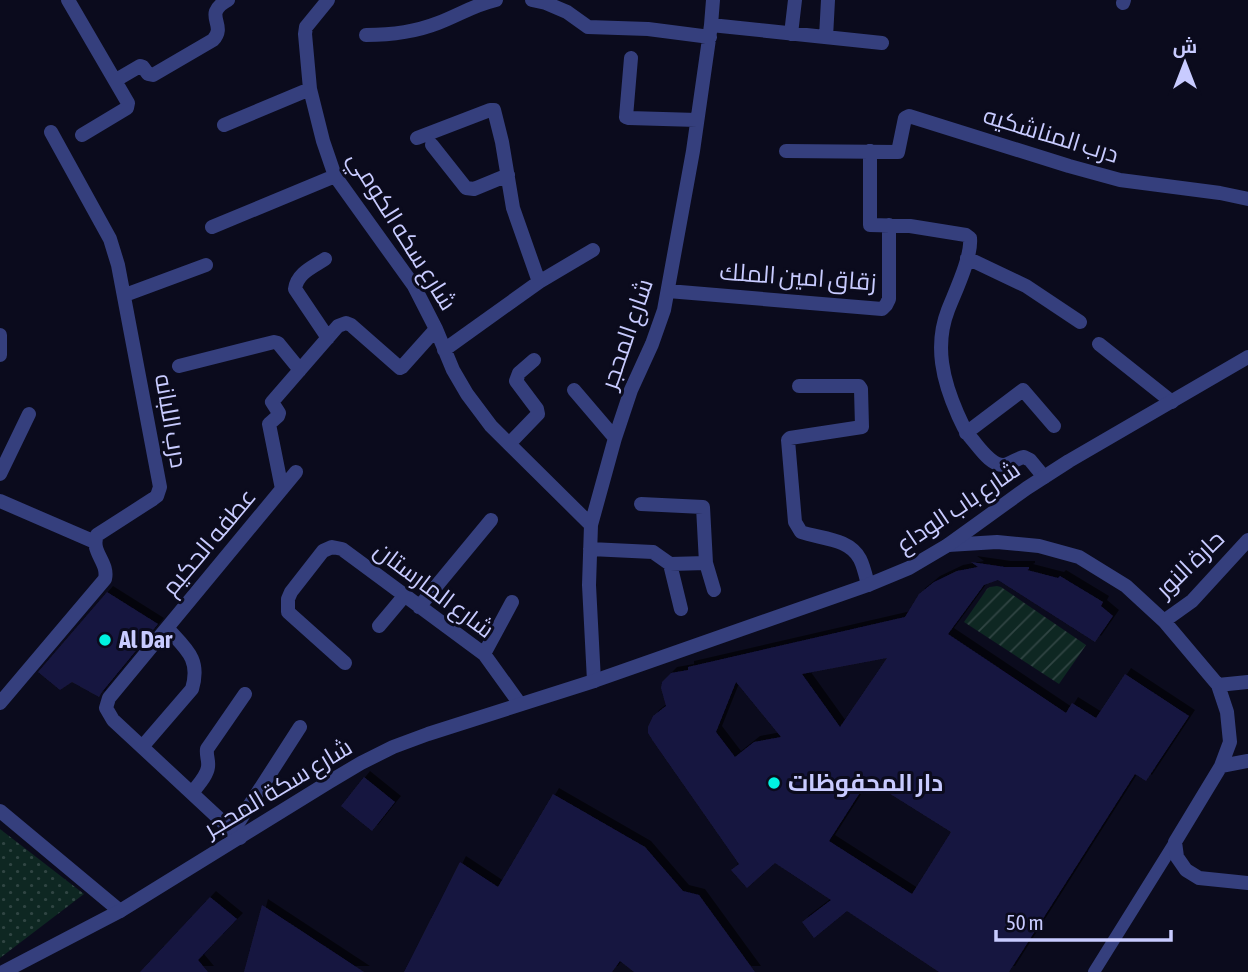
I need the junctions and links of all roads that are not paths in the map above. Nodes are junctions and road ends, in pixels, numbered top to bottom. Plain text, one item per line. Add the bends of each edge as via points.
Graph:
1 (68, 0) edge
2 (228, 0) edge
3 (328, 0) edge
4 (496, 0) edge
5 (532, 0) edge
6 (713, 0) edge
7 (795, 0) edge
8 (828, 0) edge
9 (710, 31) junction
10 (791, 34) junction
11 (366, 35) dead end
12 (826, 37) junction
13 (882, 43) dead end
14 (631, 58) dead end
15 (116, 80) junction
16 (310, 89) junction
17 (697, 120) junction
18 (224, 125) dead end
19 (51, 132) dead end
20 (82, 135) dead end
21 (417, 138) dead end
22 (432, 145) dead end
23 (786, 151) dead end
24 (870, 151) junction
25 (335, 176) junction
26 (508, 176) junction
27 (1248, 199) edge
28 (890, 225) junction
29 (212, 227) dead end
30 (593, 250) dead end
31 (967, 258) junction
32 (325, 259) dead end
33 (206, 265) dead end
34 (539, 282) junction
35 (668, 291) junction
36 (125, 295) junction
37 (1080, 322) dead end
38 (436, 330) junction
39 (0, 335) edge
40 (328, 338) junction
41 (1099, 344) dead end
42 (444, 350) junction
43 (0, 355) edge
44 (1248, 357) edge
45 (534, 360) dead end
46 (179, 366) dead end
47 (300, 370) junction
48 (799, 386) dead end
49 (574, 390) dead end
50 (1172, 402) junction
51 (29, 414) dead end
52 (1054, 426) dead end
53 (966, 433) junction
54 (615, 438) junction
55 (509, 444) junction
56 (296, 472) dead end
57 (0, 474) edge
58 (1044, 477) junction
59 (282, 489) junction
60 (0, 501) edge
61 (641, 504) dead end
62 (491, 520) dead end
63 (591, 524) junction
64 (1248, 540) edge
65 (94, 542) junction
66 (948, 545) junction
67 (590, 549) junction
68 (706, 563) junction
69 (670, 564) junction
70 (868, 585) junction
71 (714, 590) dead end
72 (405, 596) junction
73 (512, 603) dead end
74 (419, 607) junction
75 (681, 609) dead end
76 (1164, 621) junction
77 (379, 626) dead end
78 (167, 628) junction
79 (484, 654) junction
80 (345, 663) dead end
81 (594, 681) junction
82 (1248, 682) edge
83 (1219, 685) junction
84 (245, 694) dead end
85 (0, 703) edge
86 (520, 704) junction
87 (300, 727) dead end
88 (142, 747) junction
89 (1248, 761) edge
90 (1221, 766) junction
91 (192, 793) junction
92 (0, 811) edge
93 (236, 834) junction
94 (1175, 842) junction
95 (1248, 883) edge
96 (120, 911) junction
97 (20, 968) edge
98 (3, 972) edge
99 (1094, 972) edge

1 - 15 street
2 - 15 street via 216,10 218,32 213,40 153,75 140,66
3 - 16 street, شارع سكه الكومي via 306,27
4 - 11 street via 415,31
5 - 9 street via 567,12 588,27
6 - 9 street, شارع المحجر
7 - 10 street
8 - 12 street
9 - 10 street
9 - 17 street, شارع المحجر
10 - 12 street
12 - 13 street
14 - 17 street via 626,117
15 - 20 street via 128,100 127,108
16 - 18 street
16 - 25 street, شارع سكه الكومي
17 - 35 street, شارع المحجر
19 - 36 street, درب اللبانه via 110,239
21 - 26 street via 492,110
22 - 26 street via 466,188
23 - 24 street
24 - 27 street, درب المناشكيه via 898,152 909,116 1120,180
24 - 28 street via 870,225
25 - 29 street
25 - 38 street, شارع سكه الكومي via 414,286
26 - 34 street via 513,208
28 - 31 street via 966,235 971,242
28 - 35 street, زقاق امين الملك via 890,299 882,309
30 - 34 street
31 - 37 street via 1026,286
31 - 53 street via 947,312 940,350 946,388
32 - 40 street via 299,276 295,289
33 - 36 street
34 - 42 street
35 - 54 street, شارع المحجر
36 - 65 street, درب اللبانه via 160,487 157,496 97,535
38 - 40 street via 402,368 351,325 338,326
38 - 42 street, شارع سكه الكومي
39 - 43 street
40 - 47 street
41 - 50 street
42 - 55 street, شارع سكه الكومي via 467,394
44 - 50 street, شارع باب الوداع
45 - 55 street via 516,381 538,414
46 - 47 street via 274,342
47 - 59 street via 272,402 279,413 269,424
48 - 70 street via 861,389 862,427 788,440 795,522 801,532 853,549
49 - 54 street
50 - 58 street, شارع باب الوداع
51 - 57 street
52 - 53 street via 1023,390
53 - 58 street via 996,464 1024,457
54 - 63 street, شارع المحجر
55 - 63 street, شارع سكه الكومي
56 - 59 street, عطفه الحكيم
58 - 66 street, شارع باب الوداع
59 - 78 street, عطفه الحكيم
60 - 65 street
61 - 68 street via 703,507
62 - 74 street
63 - 67 street, شارع المحجر
64 - 76 street, حارة النور via 1192,601
65 - 85 street via 107,570 105,579
66 - 70 street, شارع باب الوداع
66 - 76 street via 997,542 1039,546 1079,558 1126,586
67 - 69 street via 653,552
67 - 81 street, شارع المحجر
68 - 69 street
68 - 71 street
69 - 75 street
70 - 81 street, شارع باب الوداع
72 - 74 street, شارع المارستان
72 - 77 street
72 - 80 street, شارع المارستان via 342,549 323,551 290,592 288,612
73 - 79 street
74 - 79 street, شارع المارستان
76 - 83 street
78 - 88 street via 193,657 195,678 192,689
78 - 88 street, عطفه الحكيم via 109,698 106,708
79 - 86 street, شارع المارستان
81 - 86 street, شارع سكة المحجر
82 - 83 street
83 - 90 street via 1230,742
84 - 91 street via 206,751 207,772
86 - 93 street, شارع سكة المحجر via 393,747
87 - 93 street
88 - 91 street
89 - 90 street
90 - 94 street
91 - 93 street
92 - 96 street
93 - 96 street, شارع سكة المحجر
94 - 95 street via 1177,857 1199,878
94 - 99 lane
96 - 97 street, شارع سكة المحجر
97 - 98 street, شارع سكة المحجر

